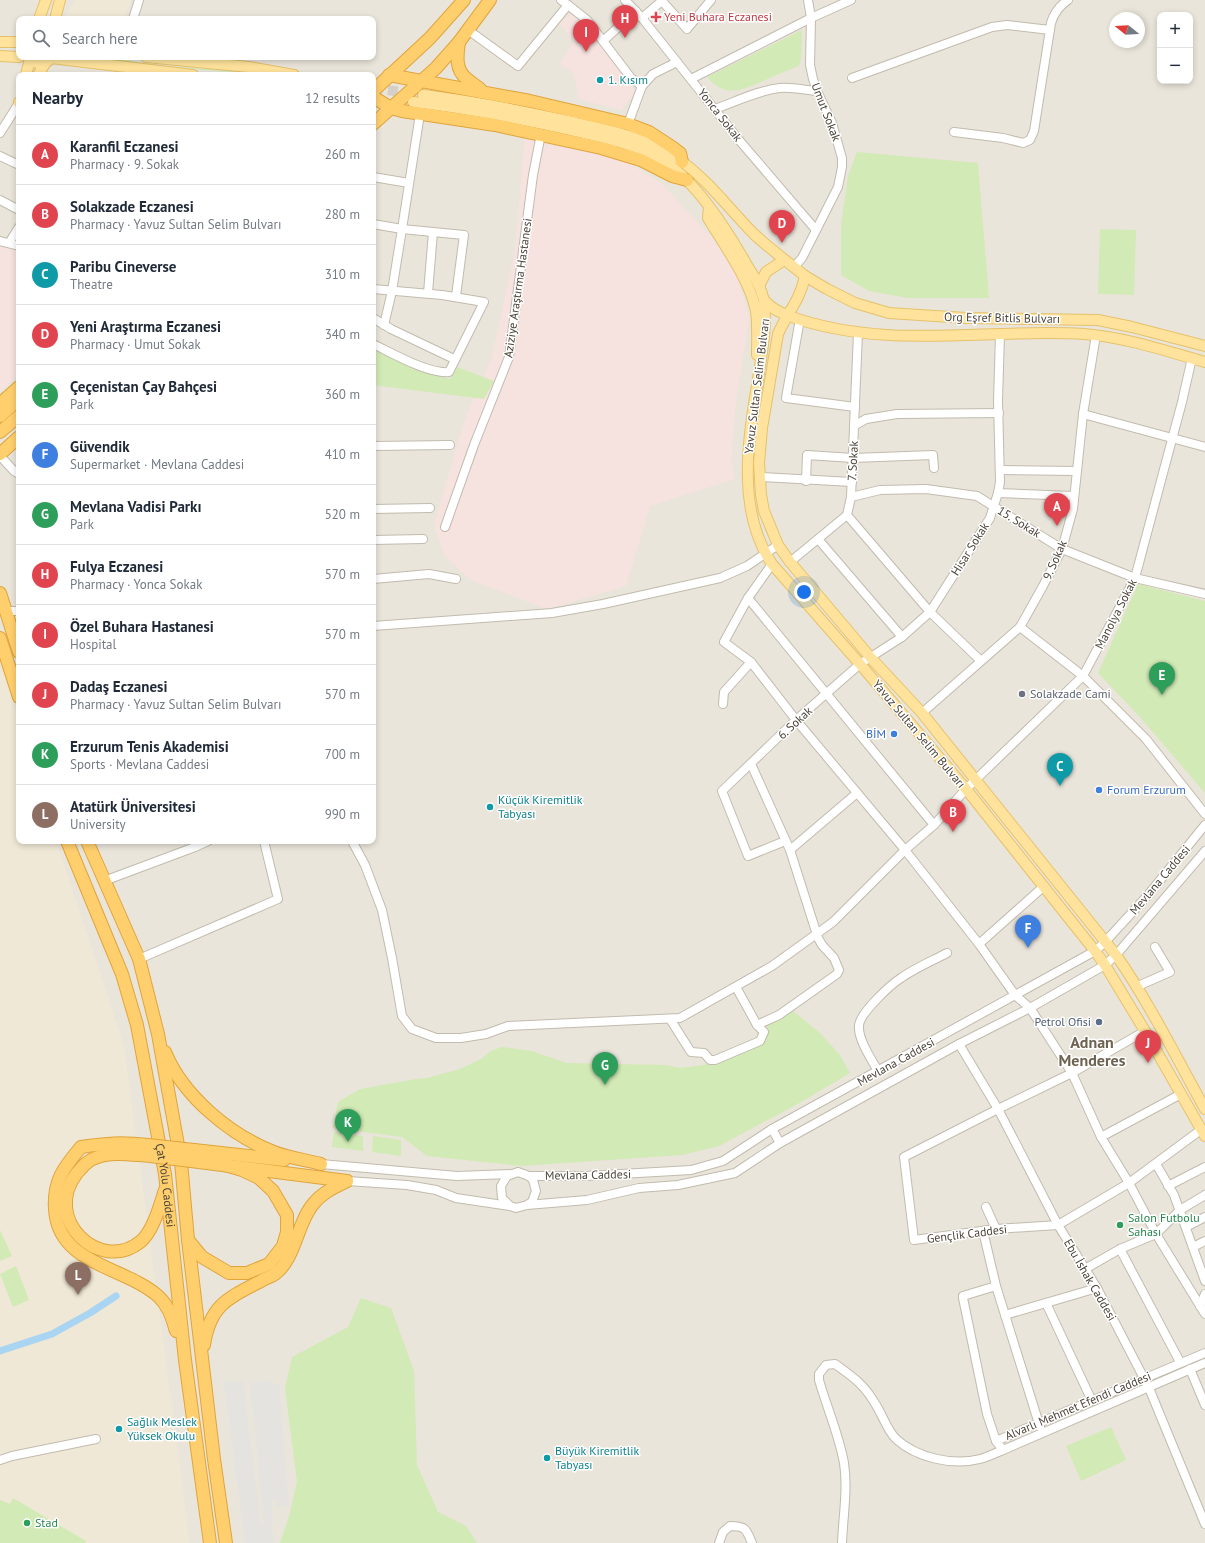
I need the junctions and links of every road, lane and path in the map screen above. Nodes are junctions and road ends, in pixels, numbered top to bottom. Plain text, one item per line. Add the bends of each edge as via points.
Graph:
1 (46, 0) edge
2 (60, 0) edge
3 (139, 0) edge
4 (464, 0) edge
5 (490, 0) edge
6 (625, 0) edge
7 (711, 0) edge
8 (808, 0) edge
9 (851, 0) edge
10 (1068, 0) edge
11 (662, 1) edge
12 (564, 2) edge
13 (636, 11) junction
14 (40, 16) edge
15 (56, 16) edge
16 (134, 16) edge
17 (642, 18) junction
18 (811, 18) junction
19 (468, 30) junction
20 (1050, 30) junction
21 (603, 41) junction
22 (0, 42) edge
23 (16, 42) edge
24 (458, 42) junction
25 (0, 56) edge
26 (16, 57) edge
27 (28, 60) edge
28 (32, 60) edge
29 (47, 60) edge
30 (49, 60) edge
31 (59, 60) edge
32 (177, 60) edge
33 (677, 62) junction
34 (26, 72) edge
35 (40, 72) edge
36 (166, 72) edge
37 (277, 72) edge
38 (389, 75) junction
39 (852, 78) dead end
40 (691, 79) junction
41 (422, 81) junction
42 (642, 86) junction
43 (376, 88) edge
44 (482, 91) junction
45 (817, 91) junction
46 (423, 95) tunnel mouth
47 (376, 99) edge
48 (413, 102) tunnel mouth
49 (16, 107) edge
50 (391, 108) junction
51 (715, 109) junction
52 (420, 114) junction
53 (376, 121) edge
54 (628, 124) junction
55 (0, 132) edge
56 (954, 132) dead end
57 (541, 134) junction
58 (0, 156) edge
59 (682, 162) junction
60 (16, 164) edge
61 (376, 177) edge
62 (686, 180) junction
63 (410, 183) junction
64 (0, 200) edge
65 (709, 207) junction
66 (16, 208) edge
67 (376, 225) edge
68 (402, 229) junction
69 (816, 230) junction
70 (16, 232) edge
71 (433, 232) junction
72 (0, 241) edge
73 (9, 243) junction
74 (16, 245) edge
75 (784, 260) junction
76 (794, 267) junction
77 (806, 276) junction
78 (759, 286) junction
79 (376, 289) edge
80 (392, 291) junction
81 (428, 293) junction
82 (456, 296) junction
83 (764, 301) junction
84 (788, 315) junction
85 (800, 319) junction
86 (376, 320) edge
87 (384, 325) junction
88 (858, 333) junction
89 (1000, 335) junction
90 (1096, 335) junction
91 (376, 346) edge
92 (1205, 346) edge
93 (1192, 358) junction
94 (454, 359) junction
95 (1205, 362) edge
96 (760, 366) junction
97 (16, 390) edge
98 (16, 402) edge
99 (0, 404) edge
100 (855, 407) junction
101 (998, 413) junction
102 (1083, 414) junction
103 (0, 416) edge
104 (16, 419) edge
105 (854, 426) junction
106 (0, 432) edge
107 (1172, 438) junction
108 (16, 440) edge
109 (450, 445) dead end
110 (376, 446) edge
111 (1205, 447) edge
112 (0, 455) edge
113 (853, 458) junction
114 (934, 468) dead end
115 (1000, 470) junction
116 (1076, 471) junction
117 (16, 472) edge
118 (760, 477) junction
119 (806, 480) junction
120 (852, 482) junction
121 (998, 493) junction
122 (1074, 496) junction
123 (851, 497) junction
124 (994, 507) junction
125 (430, 508) dead end
126 (376, 509) edge
127 (847, 515) junction
128 (445, 527) dead end
129 (423, 539) dead end
130 (818, 539) junction
131 (376, 540) edge
132 (778, 545) junction
133 (1062, 549) junction
134 (766, 554) junction
135 (790, 562) junction
136 (772, 564) junction
137 (456, 578) dead end
138 (1135, 578) junction
139 (376, 579) edge
140 (0, 593) edge
141 (1205, 594) edge
142 (748, 598) junction
143 (6, 611) junction
144 (16, 611) edge
145 (930, 612) junction
146 (376, 626) edge
147 (1020, 626) junction
148 (902, 637) junction
149 (0, 638) edge
150 (16, 643) edge
151 (871, 658) junction
152 (980, 660) junction
153 (751, 662) junction
154 (860, 664) junction
155 (1083, 676) junction
156 (16, 688) edge
157 (827, 694) junction
158 (723, 704) dead end
159 (922, 713) junction
160 (796, 720) junction
161 (751, 764) junction
162 (976, 780) junction
163 (966, 789) junction
164 (857, 793) junction
165 (1205, 814) edge
166 (934, 825) junction
167 (1205, 825) edge
168 (785, 841) junction
169 (68, 844) edge
170 (88, 844) edge
171 (202, 844) edge
172 (265, 844) edge
173 (354, 844) edge
174 (790, 850) junction
175 (905, 850) junction
176 (1205, 851) edge
177 (104, 881) junction
178 (1043, 887) junction
179 (818, 933) junction
180 (1105, 942) junction
181 (979, 944) junction
182 (1155, 947) dead end
183 (1095, 951) junction
184 (947, 953) dead end
185 (1116, 955) junction
186 (139, 959) junction
187 (1105, 965) junction
188 (1138, 986) junction
189 (736, 987) junction
190 (1015, 995) junction
191 (1030, 1008) junction
192 (670, 1019) junction
193 (757, 1025) junction
194 (1145, 1031) junction
195 (158, 1034) junction
196 (959, 1044) junction
197 (878, 1071) junction
198 (1072, 1073) junction
199 (1181, 1094) junction
200 (1205, 1108) edge
201 (998, 1109) junction
202 (772, 1129) junction
203 (1203, 1132) edge
204 (1101, 1136) junction
205 (780, 1142) junction
206 (149, 1151) junction
207 (192, 1156) junction
208 (222, 1164) junction
209 (321, 1164) junction
210 (1156, 1164) junction
211 (1205, 1167) edge
212 (511, 1174) junction
213 (529, 1176) junction
214 (347, 1182) junction
215 (1129, 1183) junction
216 (166, 1185) junction
217 (1168, 1186) junction
218 (1205, 1195) edge
219 (527, 1205) junction
220 (510, 1206) junction
221 (986, 1207) dead end
222 (1180, 1210) junction
223 (1205, 1217) edge
224 (1058, 1225) junction
225 (1186, 1228) junction
226 (996, 1230) junction
227 (983, 1231) junction
228 (1156, 1234) junction
229 (188, 1240) junction
230 (1205, 1241) edge
231 (1193, 1247) junction
232 (1120, 1249) junction
233 (1202, 1266) edge
234 (1085, 1269) junction
235 (1205, 1281) edge
236 (996, 1286) junction
237 (1097, 1288) junction
238 (1205, 1294) edge
239 (1046, 1303) junction
240 (1203, 1310) edge
241 (1004, 1315) junction
242 (1205, 1353) edge
243 (185, 1360) junction
244 (202, 1360) junction
245 (1180, 1362) junction
246 (1205, 1363) edge
247 (1190, 1370) junction
248 (1143, 1378) junction
249 (1149, 1388) junction
250 (1092, 1401) junction
251 (1205, 1405) edge
252 (1039, 1423) junction
253 (1043, 1433) junction
254 (96, 1438) dead end
255 (996, 1441) junction
256 (1003, 1450) junction
257 (0, 1460) edge
258 (1205, 1524) edge
259 (210, 1543) edge
260 (226, 1543) edge
261 (719, 1543) edge
262 (752, 1543) edge
263 (842, 1543) edge

1 - 14 main road
2 - 15 main road
3 - 16 street
4 - 38 highway via 430,38
5 - 19 highway
6 - 13 street, Yonca Sokak
7 - 11 street via 687,28
8 - 18 street, Umut Sokak
9 - 18 street
10 - 20 street via 1054,14
11 - 17 street
12 - 19 street via 518,66
12 - 21 street via 587,20
13 - 17 street, Yonca Sokak
13 - 21 street
17 - 33 street, Yonca Sokak
18 - 40 street
18 - 45 street, Umut Sokak via 810,65
19 - 24 highway
20 - 39 street via 992,27
20 - 56 street via 1034,131 1030,140 1023,143
21 - 42 street via 631,78
22 - 23 main road
24 - 41 highway
24 - 44 highway via 457,58 460,71
25 - 26 main road
27 - 34 main road
28 - 29 main road via 38,63
30 - 35 main road
31 - 36 main road
32 - 37 main road
33 - 40 street, Yonca Sokak
33 - 42 street via 653,74
38 - 41 highway
38 - 43 highway
40 - 51 street, Yonca Sokak
41 - 44 highway
41 - 50 highway
42 - 54 street
44 - 54 highway
45 - 51 street via 778,88
45 - 69 street, Umut Sokak via 832,123 842,167 838,187
46 - 59 main road via 502,106 617,132 655,145
47 - 50 highway
48 - 62 main road via 503,115 623,142 658,157
49 - 55 street
50 - 52 highway
50 - 53 highway
51 - 69 street, Yonca Sokak
52 - 57 highway
52 - 63 street
54 - 59 highway via 649,132 672,147 680,153
57 - 62 highway via 621,154
57 - 128 street, Aziziye Araştırma Hastanesi via 533,175 510,357 474,445
58 - 60 street
59 - 75 main road via 754,234
61 - 63 street
62 - 65 main road
63 - 68 street
64 - 66 street
65 - 78 main road via 732,237
65 - 96 main road via 708,218 743,276 752,298 757,321 757,357
67 - 68 street
68 - 71 street
68 - 80 street
69 - 76 street, Umut Sokak via 802,258
70 - 73 street
71 - 81 street
71 - 82 street via 464,235
72 - 73 street
73 - 74 street
75 - 76 main road
75 - 78 main road via 766,272
76 - 77 main road
77 - 84 main road via 799,298
77 - 92 main road, Org Eşref Bitlis Bulvarı via 855,303 889,313 959,318 1098,320
78 - 83 main road
79 - 80 street
80 - 81 street
80 - 87 street
81 - 82 street
82 - 94 street via 484,302
83 - 84 main road via 773,309
83 - 96 main road, Yavuz Sultan Selim Bulvarı via 765,338
84 - 85 main road
84 - 118 main road, Yavuz Sultan Selim Bulvarı via 778,334 772,366 762,428
85 - 88 main road
85 - 100 street via 786,398
86 - 87 street
87 - 94 street
88 - 89 main road via 900,336
88 - 100 street, 7. Sokak
89 - 90 main road
89 - 101 street, Hisar Sokak
90 - 93 main road
90 - 102 street, 9. Sokak
91 - 94 street via 440,373 449,372
93 - 95 main road
93 - 107 street, Manolya Sokak
96 - 134 main road, Yavuz Sultan Selim Bulvarı via 750,430 748,486 755,528
97 - 99 highway
98 - 103 highway
100 - 105 street, 7. Sokak
101 - 105 street via 896,414 866,419
101 - 115 street, Hisar Sokak
102 - 107 street
102 - 116 street, 9. Sokak
104 - 106 highway
105 - 113 street, 7. Sokak
107 - 111 street
107 - 138 street, Manolya Sokak
108 - 112 highway
109 - 110 street
112 - 117 street
113 - 114 street via 933,455
113 - 119 street via 807,455
113 - 120 street, 7. Sokak
115 - 116 street
115 - 121 street, Hisar Sokak
116 - 122 street, 9. Sokak
118 - 119 street
118 - 132 main road, Yavuz Sultan Selim Bulvarı via 764,511
119 - 120 street
120 - 123 street, 7. Sokak
121 - 122 street
121 - 124 street, Hisar Sokak
122 - 133 street, 9. Sokak
123 - 124 street, 15. Sokak via 880,490 926,489 977,496
123 - 127 street, 7. Sokak
124 - 133 street, 15. Sokak
124 - 145 street, Hisar Sokak via 990,518
125 - 126 street
127 - 130 street
127 - 145 street
129 - 131 street
130 - 135 street
130 - 148 street
132 - 134 street
132 - 135 main road, Yavuz Sultan Selim Bulvarı
133 - 138 street, 15. Sokak
133 - 147 street, 9. Sokak
134 - 136 main road, Yavuz Sultan Selim Bulvarı
134 - 146 street via 720,578 552,614
135 - 151 main road, Yavuz Sultan Selim Bulvarı
136 - 142 street
136 - 154 main road, Yavuz Sultan Selim Bulvarı
137 - 139 street via 430,574
138 - 141 street, 15. Sokak
138 - 155 street, Manolya Sokak
140 - 143 highway
142 - 153 street via 724,642
142 - 157 street
143 - 144 street
143 - 150 highway
145 - 148 street, Hisar Sokak
145 - 152 street
147 - 152 street, 9. Sokak
147 - 155 street
148 - 151 street, Hisar Sokak
149 - 156 highway
151 - 154 street, 6. Sokak
151 - 159 main road, Yavuz Sultan Selim Bulvarı
152 - 159 street, 9. Sokak
153 - 158 street via 724,692
153 - 160 street
154 - 157 street, 6. Sokak
154 - 163 main road, Yavuz Sultan Selim Bulvarı
155 - 162 street, Manolya Sokak
155 - 165 street via 1146,739
157 - 160 street, 6. Sokak
157 - 166 street
159 - 162 main road, Yavuz Sultan Selim Bulvarı
160 - 161 street, 6. Sokak
160 - 164 street
161 - 168 street
161 - 168 street, 6. Sokak via 722,791 748,856
162 - 163 street, Manolya Sokak
162 - 180 main road, Yavuz Sultan Selim Bulvarı
163 - 166 street, Manolya Sokak
163 - 178 main road, Yavuz Sultan Selim Bulvarı
164 - 174 street
164 - 175 street
166 - 175 street, Manolya Sokak
167 - 180 street, Mevlana Caddesi via 1148,895
168 - 174 street
169 - 216 highway, Çat Yolu Caddesi via 122,974 137,1025
170 - 177 highway, Çat Yolu Caddesi
171 - 177 street
172 - 186 street via 278,899
173 - 192 street, Manolya Sokak via 365,865 382,910 402,1016 412,1029 436,1038 461,1038 486,1034 508,1026
174 - 179 street
175 - 179 street, Manolya Sokak via 833,922
175 - 181 street
176 - 185 street, Mevlana Caddesi
177 - 186 highway, Çat Yolu Caddesi
178 - 181 street
178 - 183 main road, Yavuz Sultan Selim Bulvarı
179 - 189 street, Manolya Sokak via 772,966
179 - 193 street via 822,945 834,958 839,970 837,974 779,1015
180 - 183 street, Mevlana Caddesi
180 - 185 main road, Yavuz Sultan Selim Bulvarı
181 - 190 street
182 - 188 street via 1170,972
183 - 187 main road, Yavuz Sultan Selim Bulvarı
183 - 190 street, Mevlana Caddesi
184 - 197 street via 900,979 862,1016 858,1026 860,1034
185 - 187 street, Mevlana Caddesi
185 - 188 main road, Yavuz Sultan Selim Bulvarı
186 - 195 highway, Çat Yolu Caddesi
187 - 191 street, Mevlana Caddesi
187 - 194 main road, Yavuz Sultan Selim Bulvarı
188 - 200 main road, Yavuz Sultan Selim Bulvarı
189 - 192 street, Manolya Sokak via 680,1018
189 - 193 street
190 - 191 street
190 - 197 street, Mevlana Caddesi
191 - 196 street, Mevlana Caddesi
191 - 198 street
192 - 193 street via 691,1052 704,1053 710,1060 760,1041 764,1032
194 - 198 street, Gençlik Caddesi
194 - 199 main road, Yavuz Sultan Selim Bulvarı
195 - 209 highway via 168,1059 185,1086 215,1116 250,1141 275,1152
195 - 229 highway, Çat Yolu Caddesi via 181,1162
196 - 201 street, Ebu İshak Caddesi
196 - 205 street, Mevlana Caddesi
197 - 202 street, Mevlana Caddesi
198 - 201 street, Gençlik Caddesi
198 - 204 street
199 - 203 main road, Yavuz Sultan Selim Bulvarı
199 - 204 street
201 - 224 street, Ebu İshak Caddesi
201 - 227 street, Gençlik Caddesi via 904,1157 914,1240
202 - 205 street
202 - 213 street, Mevlana Caddesi via 723,1162 691,1170 586,1176
203 - 210 street, Gençlik Caddesi
204 - 215 street
205 - 219 street, Mevlana Caddesi via 735,1173 678,1185 639,1188 587,1200
206 - 207 highway, bridge
206 - 216 highway via 106,1155 85,1163 71,1181 65,1203 70,1224 80,1238 94,1246 110,1251 125,1250 141,1242 155,1220
206 - 243 highway via 128,1143 81,1147 57,1182 54,1197 56,1224 70,1246 104,1267 144,1285 160,1297 171,1312
207 - 208 highway
207 - 209 highway
208 - 214 highway
208 - 229 highway via 259,1178 273,1191 287,1215 287,1232 283,1246 269,1264 247,1274 228,1272 202,1257
209 - 212 street via 456,1176
210 - 215 street, Gençlik Caddesi
210 - 217 street
211 - 217 street
212 - 213 street via 518,1172
212 - 220 street via 503,1181 501,1192 502,1198
213 - 219 street via 536,1185 536,1191 532,1202
214 - 220 street via 407,1185 436,1190 463,1199
214 - 244 highway via 325,1192 314,1203 287,1258 275,1274 235,1294 213,1314 206,1332
215 - 224 street, Gençlik Caddesi
215 - 228 street
216 - 243 highway, Çat Yolu Caddesi
217 - 222 street
218 - 222 street
219 - 220 street via 516,1208
221 - 226 street
222 - 225 street
222 - 228 street
223 - 225 street
224 - 226 street, Gençlik Caddesi
224 - 234 street, Ebu İshak Caddesi
225 - 231 street
226 - 227 street, Gençlik Caddesi
227 - 236 street
228 - 232 street
228 - 240 street
229 - 244 highway, Çat Yolu Caddesi
230 - 231 street
231 - 233 street
232 - 234 street
232 - 245 street
233 - 235 street
234 - 237 street, Ebu İshak Caddesi
236 - 241 street
236 - 255 street, Alvarlı Mehmet Efendi Caddesi via 963,1298 984,1399
237 - 239 street
237 - 248 street, Ebu İshak Caddesi
238 - 240 street
239 - 241 street
239 - 250 street
241 - 252 street
242 - 245 street, Alvarlı Mehmet Efendi Caddesi
243 - 259 highway, Çat Yolu Caddesi
244 - 260 highway, Çat Yolu Caddesi
245 - 248 street, Alvarlı Mehmet Efendi Caddesi
246 - 247 street
247 - 249 street
247 - 251 street
248 - 249 street, Ebu İshak Caddesi
248 - 250 street, Alvarlı Mehmet Efendi Caddesi
249 - 253 street
249 - 258 street, Ebu İshak Caddesi
250 - 252 street, Alvarlı Mehmet Efendi Caddesi
252 - 253 street
252 - 255 street, Alvarlı Mehmet Efendi Caddesi
253 - 256 street
254 - 257 street
255 - 256 street
256 - 263 street via 979,1459 959,1462 929,1456 911,1449 896,1439 863,1385 835,1364 826,1366 819,1374 819,1380 844,1463 846,1487
261 - 262 street via 723,1532 730,1526 740,1526 747,1530

